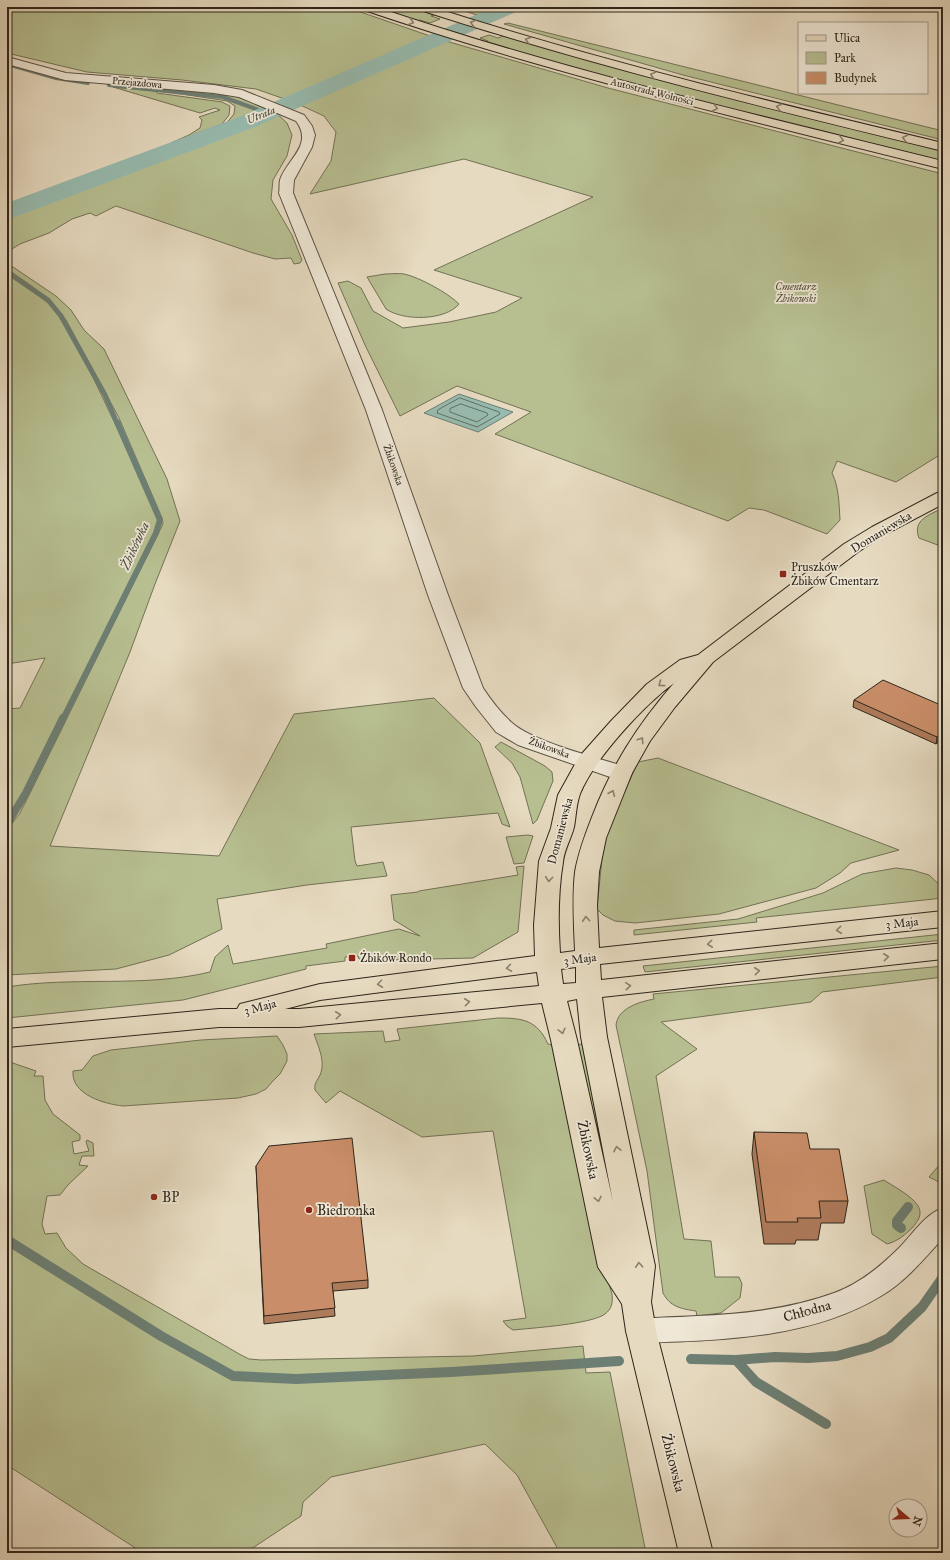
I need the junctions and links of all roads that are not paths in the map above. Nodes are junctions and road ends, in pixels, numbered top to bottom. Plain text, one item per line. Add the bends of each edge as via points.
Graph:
1 (365, 7) edge
2 (421, 7) edge
3 (7, 60) edge
4 (266, 103) joint
5 (943, 147) edge
6 (943, 165) edge
7 (943, 497) edge
8 (706, 658) junction
9 (588, 762) junction
10 (621, 773) junction
11 (943, 919) edge
12 (943, 951) edge
13 (587, 958) junction
14 (548, 963) junction
15 (589, 990) junction
16 (552, 993) junction
17 (219, 1018) junction
18 (7, 1038) edge
19 (943, 1219) edge
20 (638, 1317) junction
21 (696, 1553) edge

1 -> 6 main road, Autostrada Wolności via 464,40 589,76
5 -> 2 main road, Autostrada Wolności via 657,76
3 - 4 street, Przejazdowa via 65,76 228,91
4 - 9 street, Żbikowska via 300,118 306,126 309,135 306,147 287,180 286,193 374,410 473,688 504,727 526,740
7 - 8 main road, Domaniewska via 851,548
8 -> 9 main road, Domaniewska via 687,664 654,688 618,725
10 -> 8 main road, Domaniewska via 640,740
9 - 10 street, Żbikowska
9 -> 14 main road, Domaniewska via 569,795 551,861 546,914
13 -> 10 main road, Domaniewska via 584,905 587,872 595,838
11 -> 13 main road, 3 Maja
15 -> 12 main road, 3 Maja
13 - 14 main road, 3 Maja
13 - 15 main road, Domaniewska
14 - 16 main road, Domaniewska
14 -> 17 main road, 3 Maja via 320,992
15 - 16 main road, 3 Maja
20 -> 15 main road, Żbikowska via 640,1266 594,1037
17 -> 16 main road, 3 Maja via 299,1018
16 -> 20 main road, Żbikowska via 613,1267
17 - 18 main road, 3 Maja
19 - 20 street, Chłodna via 886,1276 870,1288 840,1302 767,1322 694,1329
20 - 21 main road, Żbikowska

